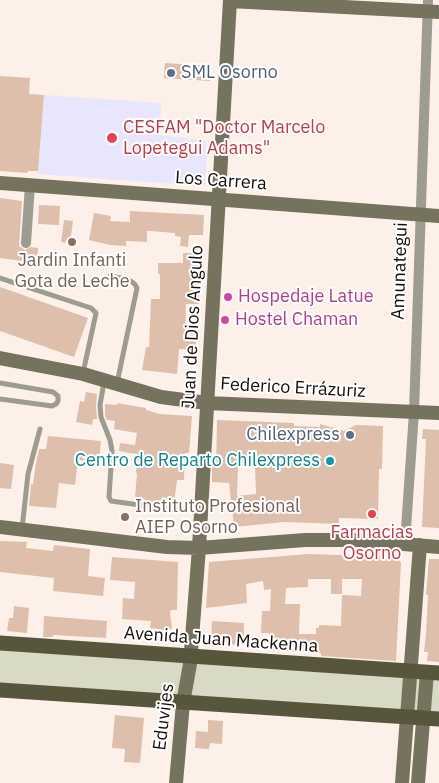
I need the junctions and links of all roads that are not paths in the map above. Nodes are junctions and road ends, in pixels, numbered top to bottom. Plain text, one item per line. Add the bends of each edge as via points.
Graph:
1 (230, 0) edge
2 (432, 8) edge
3 (1, 183) edge
4 (30, 185) junction
5 (219, 200) junction
6 (421, 215) junction
7 (439, 216) edge
8 (26, 243) dead end
9 (110, 276) dead end
10 (0, 278) edge
11 (0, 358) edge
12 (83, 374) junction
13 (111, 381) junction
14 (0, 384) edge
15 (0, 399) edge
16 (207, 403) junction
17 (414, 412) junction
18 (439, 413) edge
19 (40, 429) dead end
20 (176, 510) dead end
21 (0, 527) edge
22 (22, 530) junction
23 (405, 544) junction
24 (420, 545) junction
25 (439, 547) edge
26 (199, 548) junction
27 (0, 643) edge
28 (191, 656) junction
29 (426, 673) edge
30 (0, 690) edge
31 (183, 703) junction
32 (407, 717) junction
33 (423, 718) junction
34 (439, 719) edge
35 (176, 783) edge
36 (402, 783) edge
37 (418, 783) edge

1 - 2 street
1 - 5 street, Juan de Dios Angulo
2 - 6 street, Amunategui
3 - 4 street, Los Carrera
4 - 5 street, Los Carrera
4 - 8 street
5 - 6 street, Los Carrera
5 - 16 street, Juan de Dios Angulo
6 - 7 street, Los Carrera
6 - 17 street, Amunategui
9 - 13 lane via 135,283 137,288
10 - 12 lane via 91,308 96,313
11 - 12 street, Federico Errázuriz
12 - 13 street, Federico Errázuriz
13 - 16 street, Federico Errázuriz via 139,392
13 - 20 lane via 100,405 112,451 111,501
14 - 15 lane via 53,392 58,401 52,406
16 - 17 street, Federico Errázuriz
16 - 26 street, Juan de Dios Angulo
17 - 18 street, Federico Errázuriz
17 - 23 street, Amunategui
19 - 22 lane via 28,474
21 - 22 street
22 - 26 street via 140,545
23 - 24 street
23 - 26 street via 304,540
24 - 25 street
24 - 29 street
26 - 28 street, Juan de Dios Angulo
27 - 28 main road, Avenida Juan Mackenna
28 - 29 main road, Avenida Juan Mackenna
28 - 31 street, Eduvijes
29 - 32 street
29 - 33 street
30 - 31 main road
31 - 32 main road
31 - 35 street, Eduvijes
32 - 33 main road
32 - 36 street
33 - 34 main road
33 - 37 street

